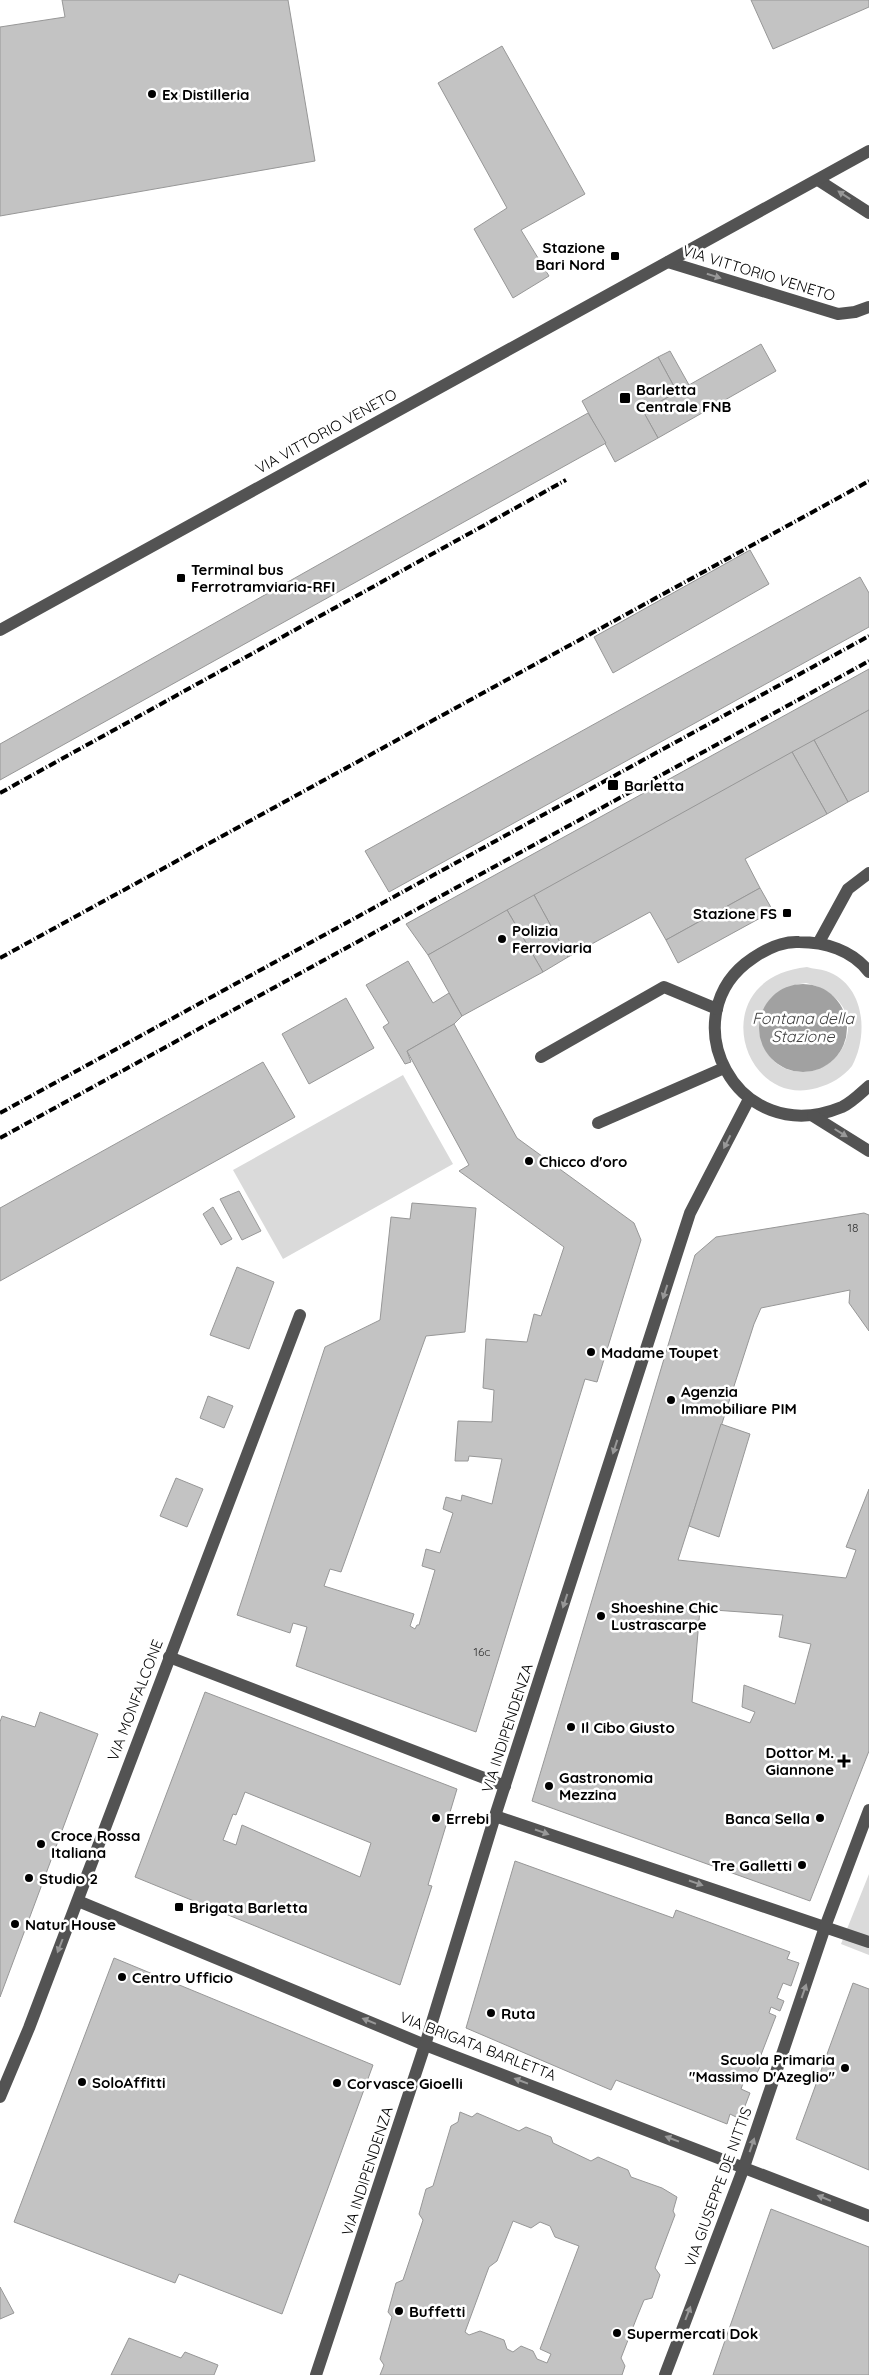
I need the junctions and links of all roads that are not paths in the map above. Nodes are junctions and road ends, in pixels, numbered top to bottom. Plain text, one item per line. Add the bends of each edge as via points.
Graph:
1 (869, 152) edge
2 (818, 180) junction
3 (869, 213) edge
4 (668, 262) junction
5 (869, 307) edge
6 (0, 630) edge
7 (869, 872) edge
8 (819, 942) junction
9 (869, 972) edge
10 (717, 1009) junction
11 (541, 1057) dead end
12 (724, 1068) junction
13 (869, 1086) edge
14 (749, 1099) junction
15 (813, 1116) junction
16 (598, 1123) dead end
17 (869, 1151) edge
18 (300, 1315) dead end
19 (169, 1657) junction
20 (505, 1786) junction
21 (869, 1810) edge
22 (496, 1816) junction
23 (78, 1901) junction
24 (825, 1927) junction
25 (869, 1942) edge
26 (426, 2044) junction
27 (0, 2097) edge
28 (744, 2167) junction
29 (869, 2216) edge
30 (316, 2375) edge
31 (665, 2375) edge

1 - 2 street, VIA VITTORIO VENETO
3 -> 2 street
2 - 4 street, VIA VITTORIO VENETO
4 -> 5 street, VIA VITTORIO VENETO via 838,314
4 - 6 street, VIA VITTORIO VENETO
7 - 8 street via 848,889
8 - 9 street via 842,950
8 - 10 street via 792,942 766,949 744,964 727,985
10 - 11 street via 664,987
10 - 12 street via 715,1039
12 - 14 street
12 - 16 street
13 - 15 street via 844,1106
14 - 15 street via 769,1110 790,1116
14 -> 20 street, VIA INDIPENDENZA via 690,1213
15 -> 17 street
18 - 19 street, VIA MONFALCONE
19 - 20 street
19 - 23 street, VIA MONFALCONE
20 - 22 street, VIA INDIPENDENZA
21 - 24 street, VIA GIUSEPPE DE NITTIS
22 -> 24 street
22 - 26 street, VIA INDIPENDENZA
26 -> 23 street, VIA BRIGATA BARLETTA
23 -> 27 street, VIA MONFALCONE
24 - 25 street
28 -> 24 street, VIA GIUSEPPE DE NITTIS
28 -> 26 street, VIA BRIGATA BARLETTA
26 - 30 street, VIA INDIPENDENZA
29 -> 28 street, VIA BRIGATA BARLETTA
31 -> 28 street, VIA GIUSEPPE DE NITTIS

